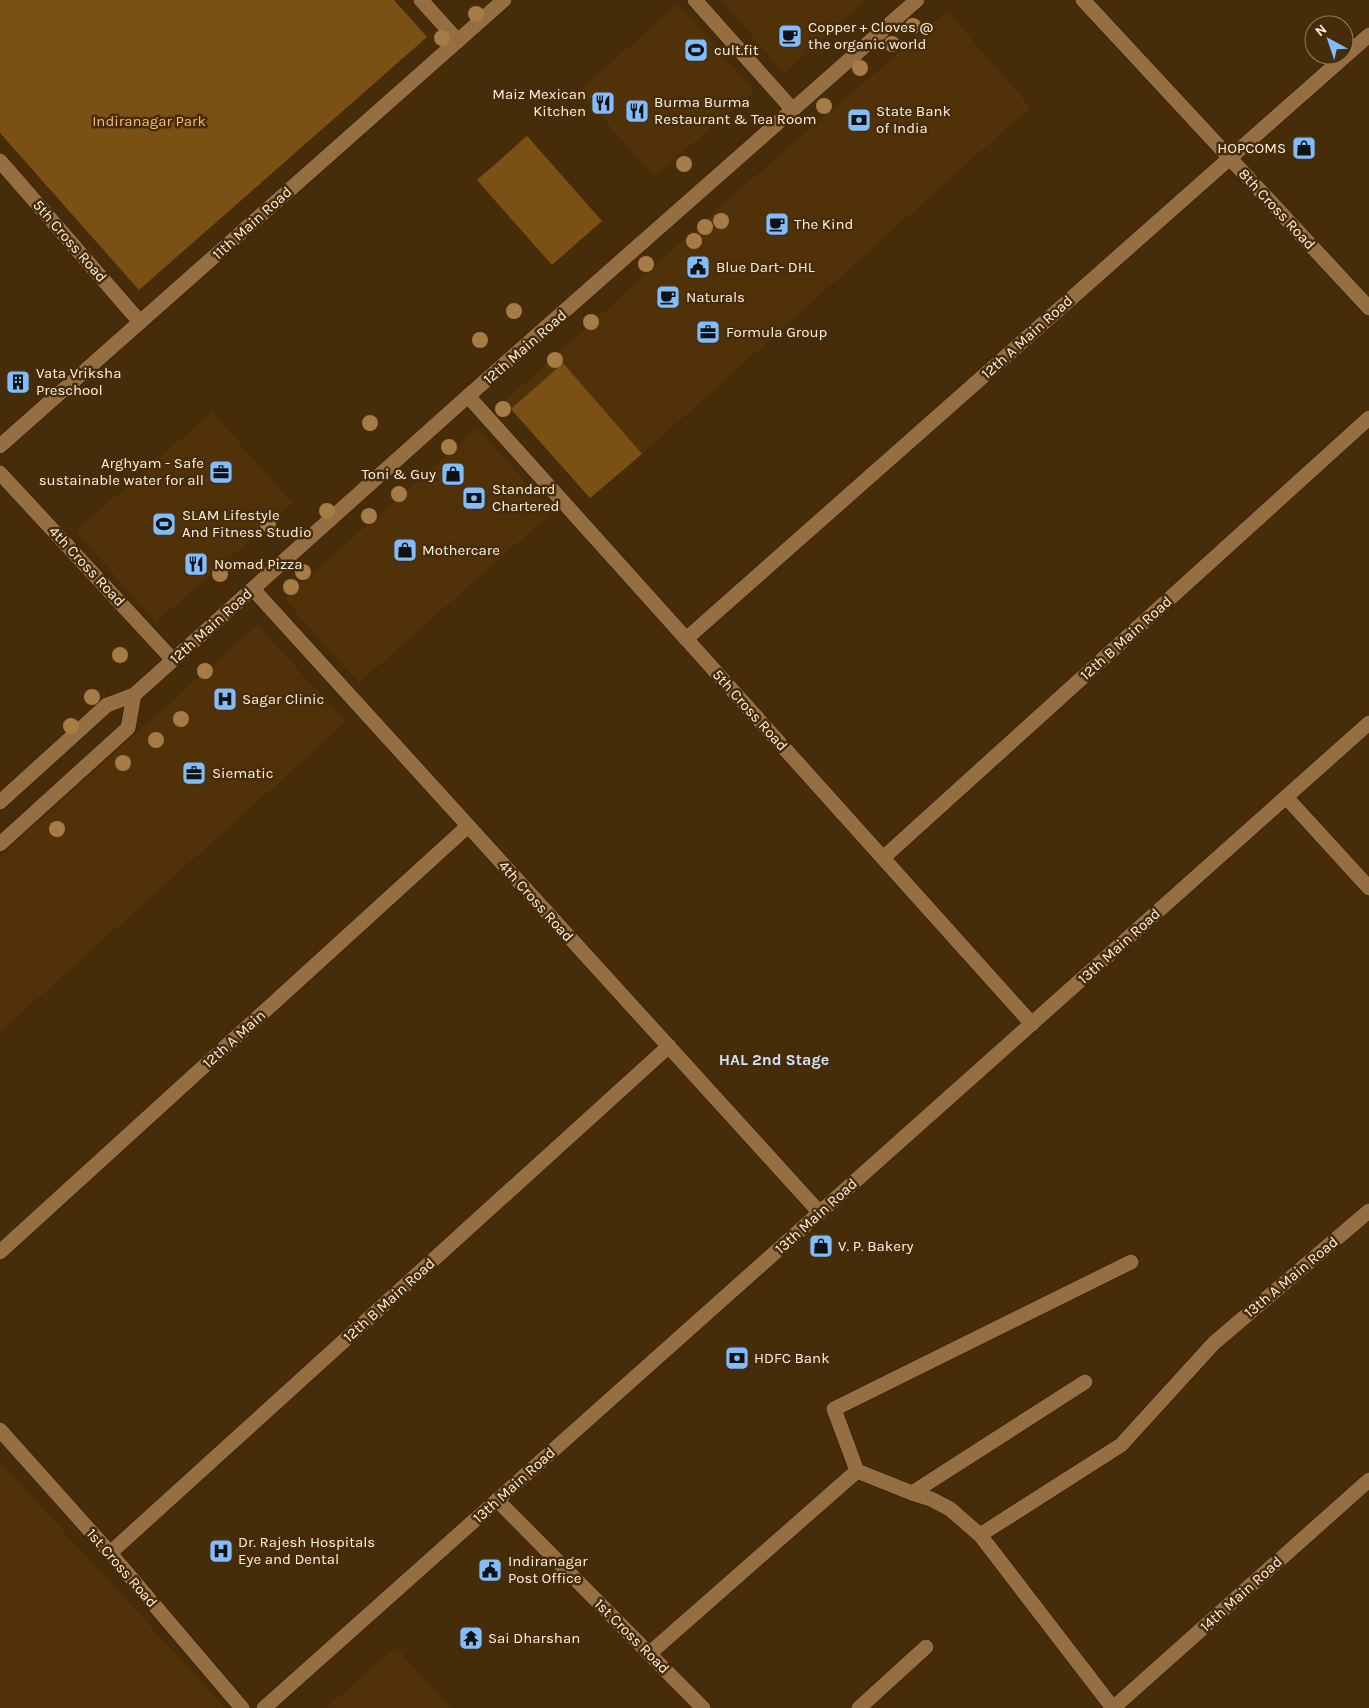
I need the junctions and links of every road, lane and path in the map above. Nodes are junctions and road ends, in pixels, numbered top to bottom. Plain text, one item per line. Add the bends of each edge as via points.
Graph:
1 (421, 0) edge
2 (504, 0) edge
3 (695, 0) edge
4 (917, 0) edge
5 (1083, 0) edge
6 (1369, 35) edge
7 (458, 41) junction
8 (793, 110) junction
9 (1230, 158) junction
10 (0, 161) edge
11 (1369, 308) edge
12 (140, 322) junction
13 (468, 396) junction
14 (1369, 418) edge
15 (0, 446) edge
16 (0, 473) edge
17 (253, 589) junction
18 (686, 639) junction
19 (173, 660) junction
20 (134, 695) junction
21 (1369, 723) edge
22 (1286, 797) junction
23 (0, 802) edge
24 (468, 826) junction
25 (0, 844) edge
26 (883, 858) junction
27 (1369, 888) edge
28 (1032, 1024) junction
29 (669, 1046) junction
30 (1369, 1211) edge
31 (820, 1212) junction
32 (0, 1252) edge
33 (1131, 1262) dead end
34 (1085, 1382) dead end
35 (0, 1430) edge
36 (857, 1471) junction
37 (1369, 1480) edge
38 (912, 1494) junction
39 (497, 1500) junction
40 (980, 1536) junction
41 (110, 1553) junction
42 (926, 1647) dead end
43 (650, 1653) junction
44 (242, 1708) edge
45 (264, 1708) edge
46 (703, 1708) edge
47 (859, 1708) edge
48 (1113, 1708) edge

1 - 7 street
2 - 7 street, 11th Main Road
3 - 8 street
4 - 8 street, 12th Main Road
5 - 9 street, 8th Cross Road
6 - 9 street, 12th A Main Road
7 - 12 street, 11th Main Road
8 - 13 street, 12th Main Road
9 - 11 street, 8th Cross Road
9 - 18 street, 12th A Main Road
10 - 12 street, 5th Cross Road
12 - 15 street, 11th Main Road
13 - 17 street, 12th Main Road
13 - 18 street, 5th Cross Road
14 - 26 street, 12th B Main Road
16 - 19 street, 4th Cross Road
17 - 19 street, 12th Main Road
17 - 24 street, 4th Cross Road
18 - 26 street, 5th Cross Road
19 - 20 street, 12th Main Road
20 - 23 street, 12th Main Road via 107,705
20 - 25 street via 128,728
21 - 22 street, 13th Main Road
22 - 27 street
22 - 28 street, 13th Main Road
24 - 29 street, 4th Cross Road
24 - 32 street, 12th A Main
26 - 28 street, 5th Cross Road
28 - 31 street, 13th Main Road
29 - 31 street, 4th Cross Road
29 - 41 street, 12th B Main Road
30 - 40 street, 13th A Main Road via 1214,1343 1121,1445
31 - 39 street, 13th Main Road
33 - 36 street via 834,1409
34 - 38 street
35 - 41 street, 1st Cross Road
36 - 38 street
36 - 43 street
37 - 48 street, 14th Main Road
38 - 40 street via 950,1509
39 - 43 street, 1st Cross Road
39 - 45 street, 13th Main Road
40 - 48 street
41 - 44 street, 1st Cross Road
42 - 47 street
43 - 46 street, 1st Cross Road

